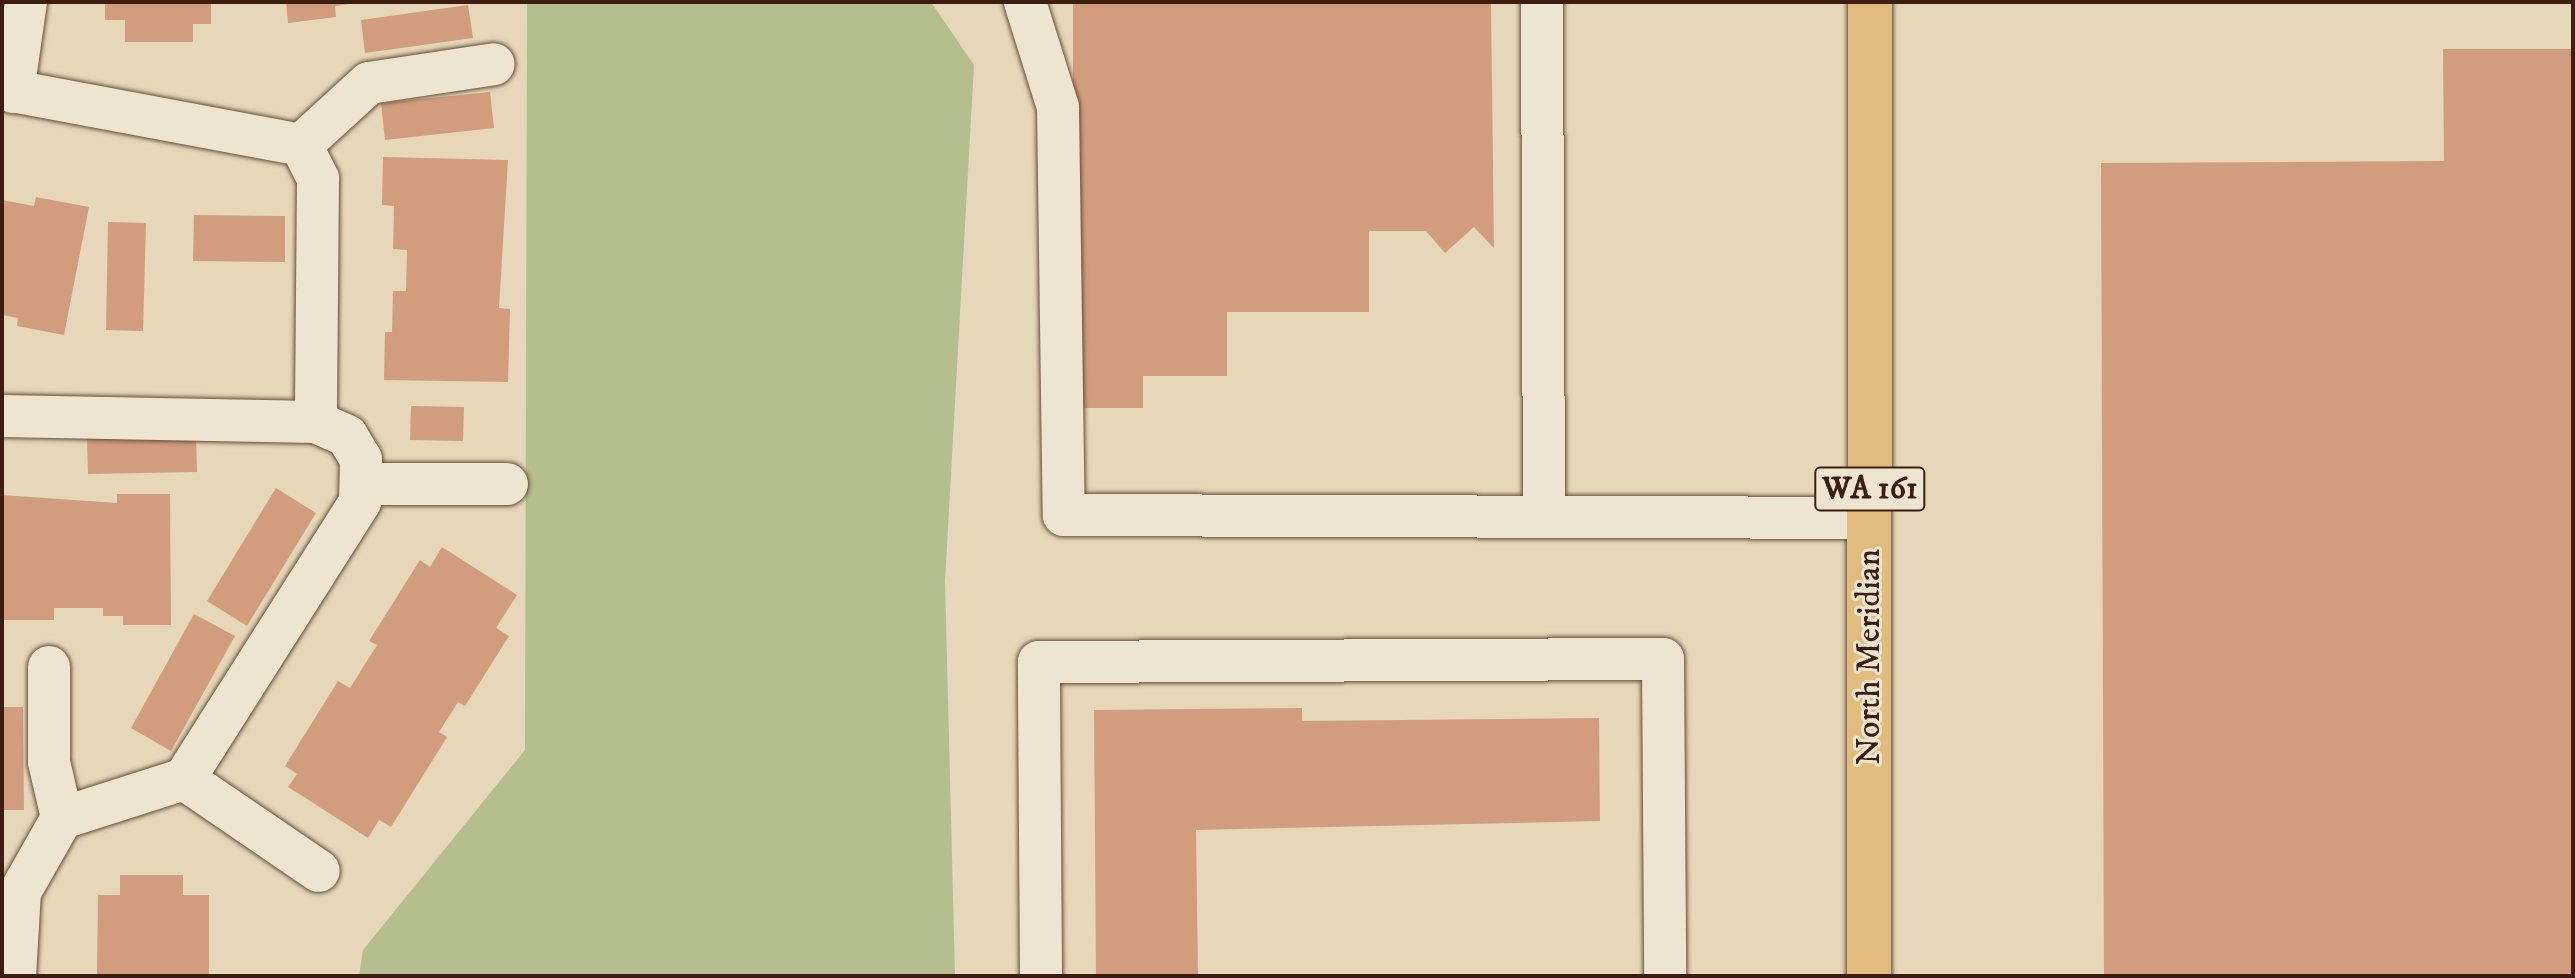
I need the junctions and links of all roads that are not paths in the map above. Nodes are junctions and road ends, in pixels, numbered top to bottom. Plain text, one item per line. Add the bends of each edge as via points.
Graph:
1 (26, 2) edge
2 (1025, 2) edge
3 (1542, 2) edge
4 (1870, 2) edge
5 (494, 64) dead end
6 (8, 91) edge
7 (301, 145) junction
8 (2, 416) edge
9 (316, 422) junction
10 (365, 484) junction
11 (507, 484) dead end
12 (1544, 517) junction
13 (1870, 518) junction
14 (49, 667) dead end
15 (184, 779) junction
16 (62, 818) junction
17 (319, 871) dead end
18 (15, 976) edge
19 (1041, 976) edge
20 (1665, 976) edge
21 (1869, 976) edge

1 - 6 lane
2 - 12 lane via 1058,107 1064,515
3 - 12 lane
4 - 13 main road, North Meridian / WA 161
5 - 7 lane via 369,83
6 - 7 lane
7 - 9 lane via 318,179
8 - 9 lane
9 - 10 lane via 347,436
10 - 11 lane
10 - 15 lane
12 - 13 lane
13 - 21 main road, North Meridian / WA 161
14 - 16 lane via 49,762
15 - 16 lane
15 - 17 lane
16 - 18 lane via 20,892
19 - 20 lane via 1039,662 1663,659

